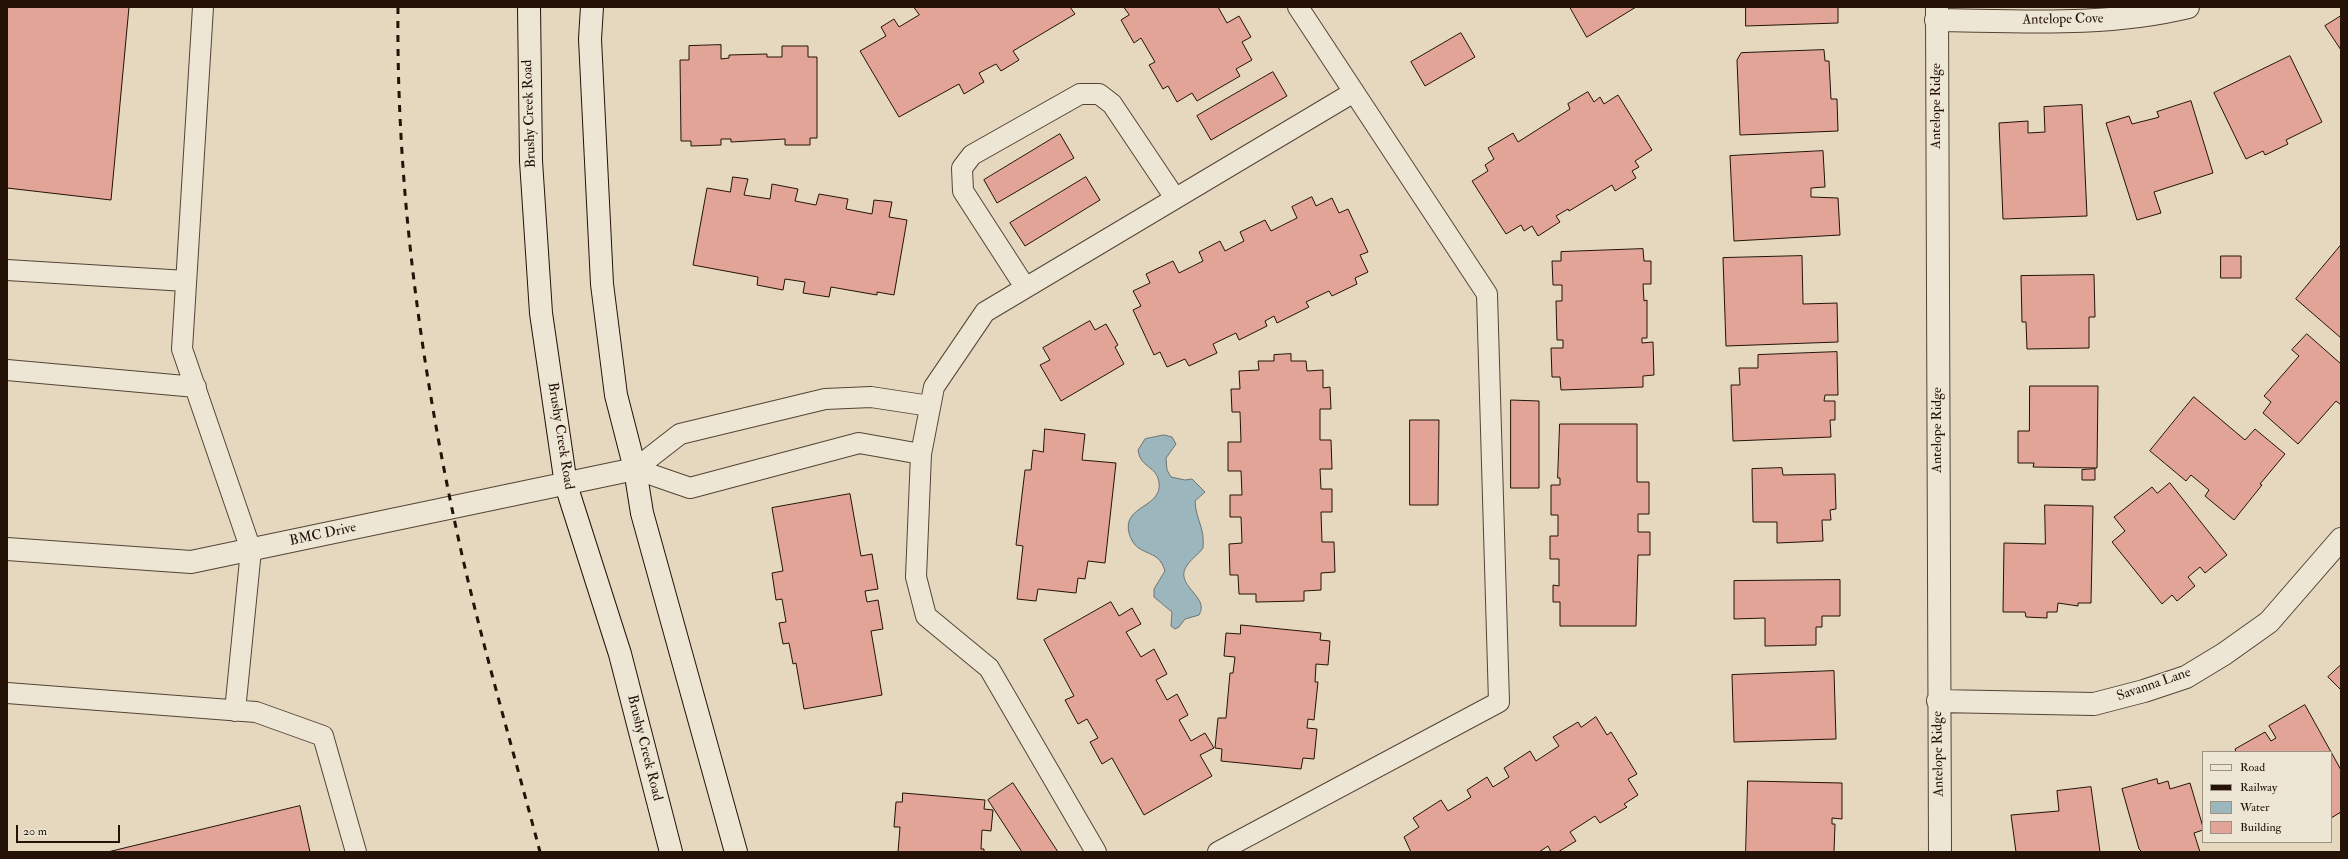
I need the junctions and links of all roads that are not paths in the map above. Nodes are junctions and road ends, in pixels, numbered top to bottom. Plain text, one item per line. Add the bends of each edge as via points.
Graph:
1 (203, 7) edge
2 (529, 7) edge
3 (592, 7) edge
4 (1298, 7) edge
5 (2188, 7) edge
6 (1936, 14) edge
7 (1354, 92) junction
8 (1175, 198) junction
9 (7, 270) edge
10 (186, 281) junction
11 (1025, 287) junction
12 (7, 370) edge
13 (196, 387) junction
14 (930, 406) junction
15 (921, 454) junction
16 (635, 469) junction
17 (566, 485) junction
18 (2341, 539) edge
19 (7, 549) edge
20 (251, 550) junction
21 (7, 693) edge
22 (1938, 701) junction
23 (235, 711) junction
24 (356, 852) edge
25 (671, 852) edge
26 (736, 852) edge
27 (1096, 852) edge
28 (1218, 852) edge
29 (1940, 852) edge

1 - 10 lane
2 - 17 street, Brushy Creek Road via 531,161 541,313
3 - 16 street via 590,39 602,284 616,396
4 - 7 lane
5 - 6 street, Antelope Cove via 2120,19
6 - 22 street, Antelope Ridge
7 - 8 lane
7 - 28 lane via 1487,294 1499,702
8 - 11 lane
8 - 11 lane via 1112,104 1099,94 1080,94 972,155 962,168 963,191
9 - 10 lane
10 - 13 lane via 182,348
11 - 14 lane via 985,312 934,387
12 - 13 lane
13 - 20 lane
14 - 15 lane
14 - 16 lane via 871,397 825,399 680,434
15 - 16 lane via 858,443 690,488
15 - 27 lane via 916,577 926,616 989,668
16 - 17 street, BMC Drive
16 - 26 street via 642,513
17 - 20 street, BMC Drive
17 - 25 street, Brushy Creek Road via 620,654
18 - 22 street, Savanna Lane via 2269,622 2186,677 2144,692 2094,704
19 - 20 street, BMC Drive via 191,562
20 - 23 lane
21 - 23 lane
22 - 29 street, Antelope Ridge
23 - 24 lane via 256,712 323,736

